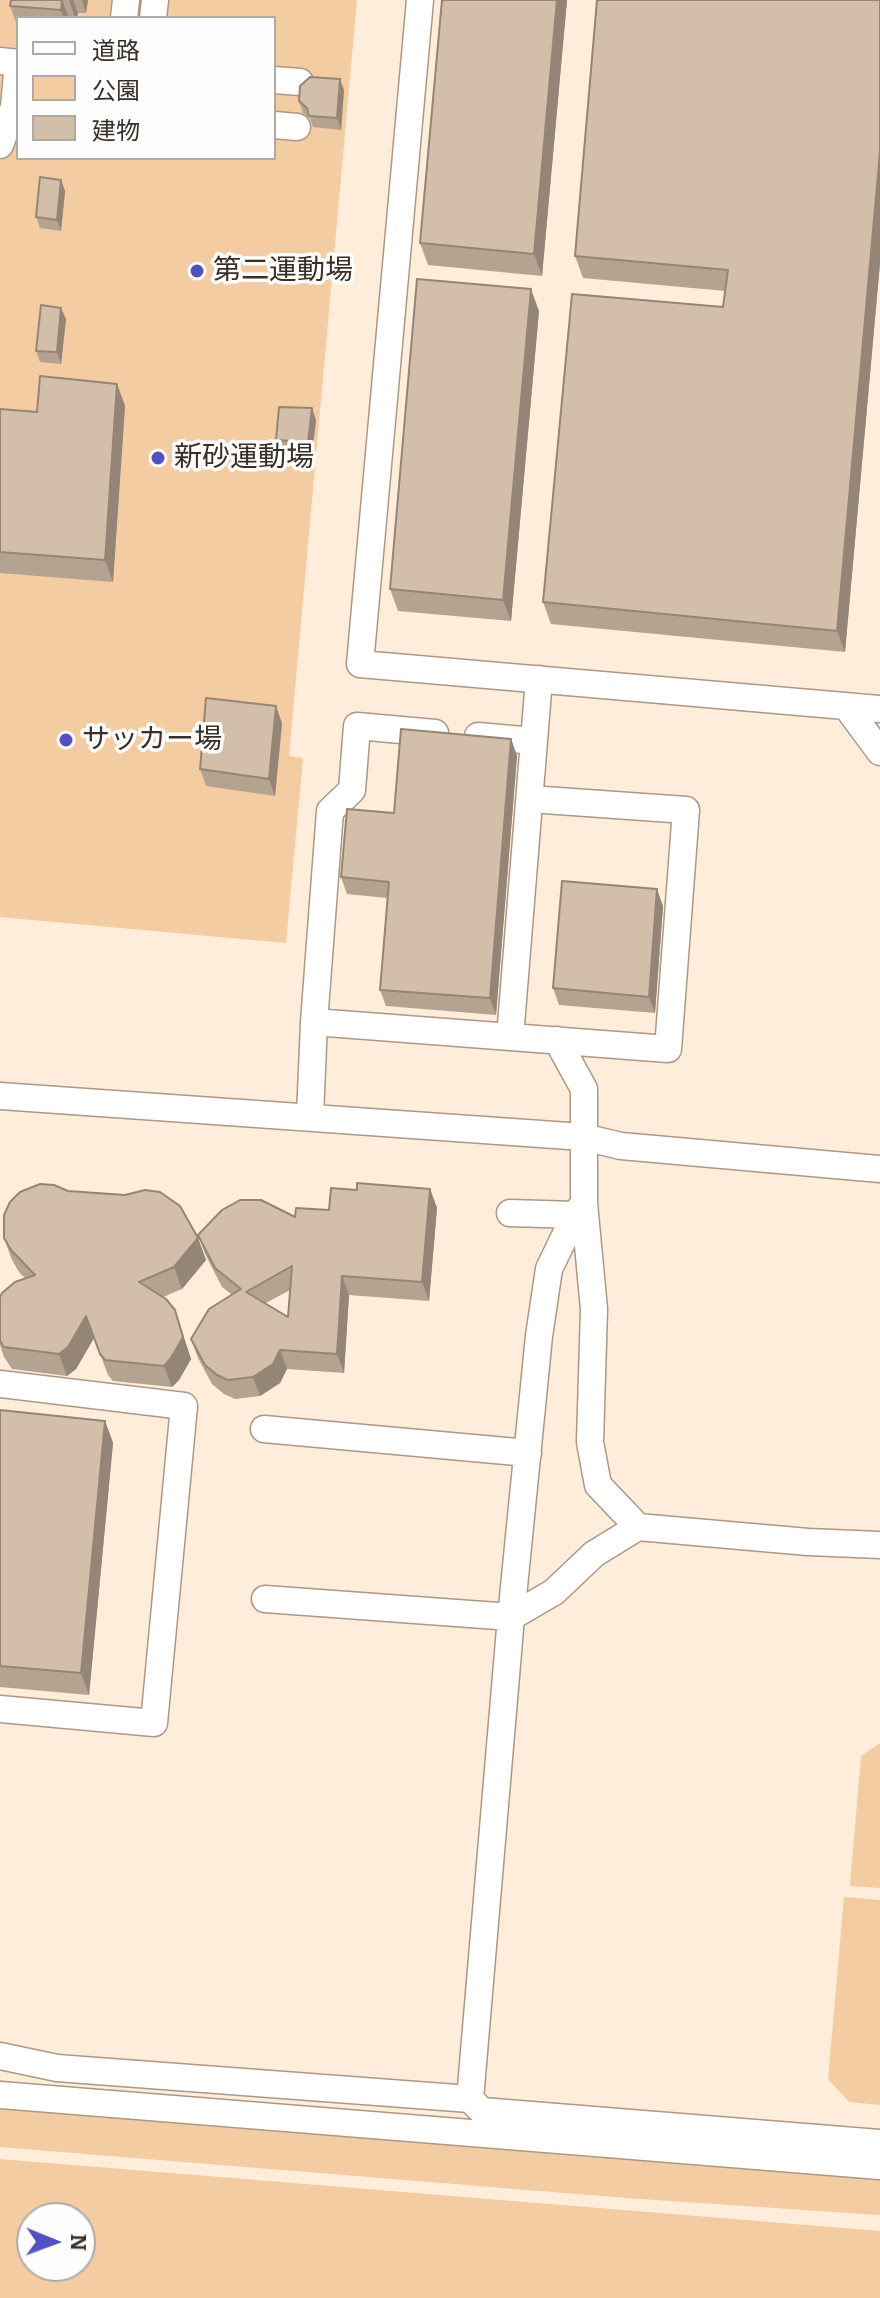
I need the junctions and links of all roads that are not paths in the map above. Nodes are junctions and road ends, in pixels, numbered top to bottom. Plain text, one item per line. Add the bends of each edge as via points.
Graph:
1 (420, 0) edge
2 (16, 85) edge
3 (0, 145) edge
4 (539, 679) junction
5 (846, 706) junction
6 (880, 709) edge
7 (534, 741) junction
8 (880, 752) edge
9 (530, 799) junction
10 (314, 1022) junction
11 (510, 1037) junction
12 (557, 1040) junction
13 (0, 1096) edge
14 (310, 1116) junction
15 (583, 1137) junction
16 (880, 1169) edge
17 (579, 1209) junction
18 (510, 1213) dead end
19 (0, 1384) edge
20 (264, 1429) dead end
21 (528, 1453) junction
22 (638, 1527) junction
23 (880, 1545) edge
24 (265, 1599) dead end
25 (511, 1617) junction
26 (0, 1709) edge
27 (0, 2040) edge
28 (12, 2058) edge
29 (0, 2095) edge
30 (470, 2099) junction
31 (880, 2143) edge
32 (880, 2166) edge

1 - 4 lane via 360,664
2 - 3 lane
4 - 5 lane
4 - 7 lane
5 - 6 lane
5 - 8 lane
7 - 9 lane
7 - 10 lane via 357,726 352,790 330,811
9 - 11 lane
9 - 12 lane via 686,810 668,1049
10 - 11 lane
10 - 14 lane
11 - 12 lane
12 - 15 lane via 584,1089
13 - 14 lane
14 - 15 lane
15 - 16 lane via 621,1146
15 - 17 lane
17 - 18 lane
17 - 21 lane via 549,1269
17 - 22 lane via 594,1309 590,1442 598,1485
19 - 26 lane via 184,1406 154,1723
20 - 21 lane
21 - 25 lane
22 - 23 lane
22 - 25 lane via 594,1554 554,1592
24 - 25 lane
25 - 30 lane
27 - 28 lane
28 - 30 lane via 57,2068
29 - 32 lane
30 - 31 lane via 482,2111

